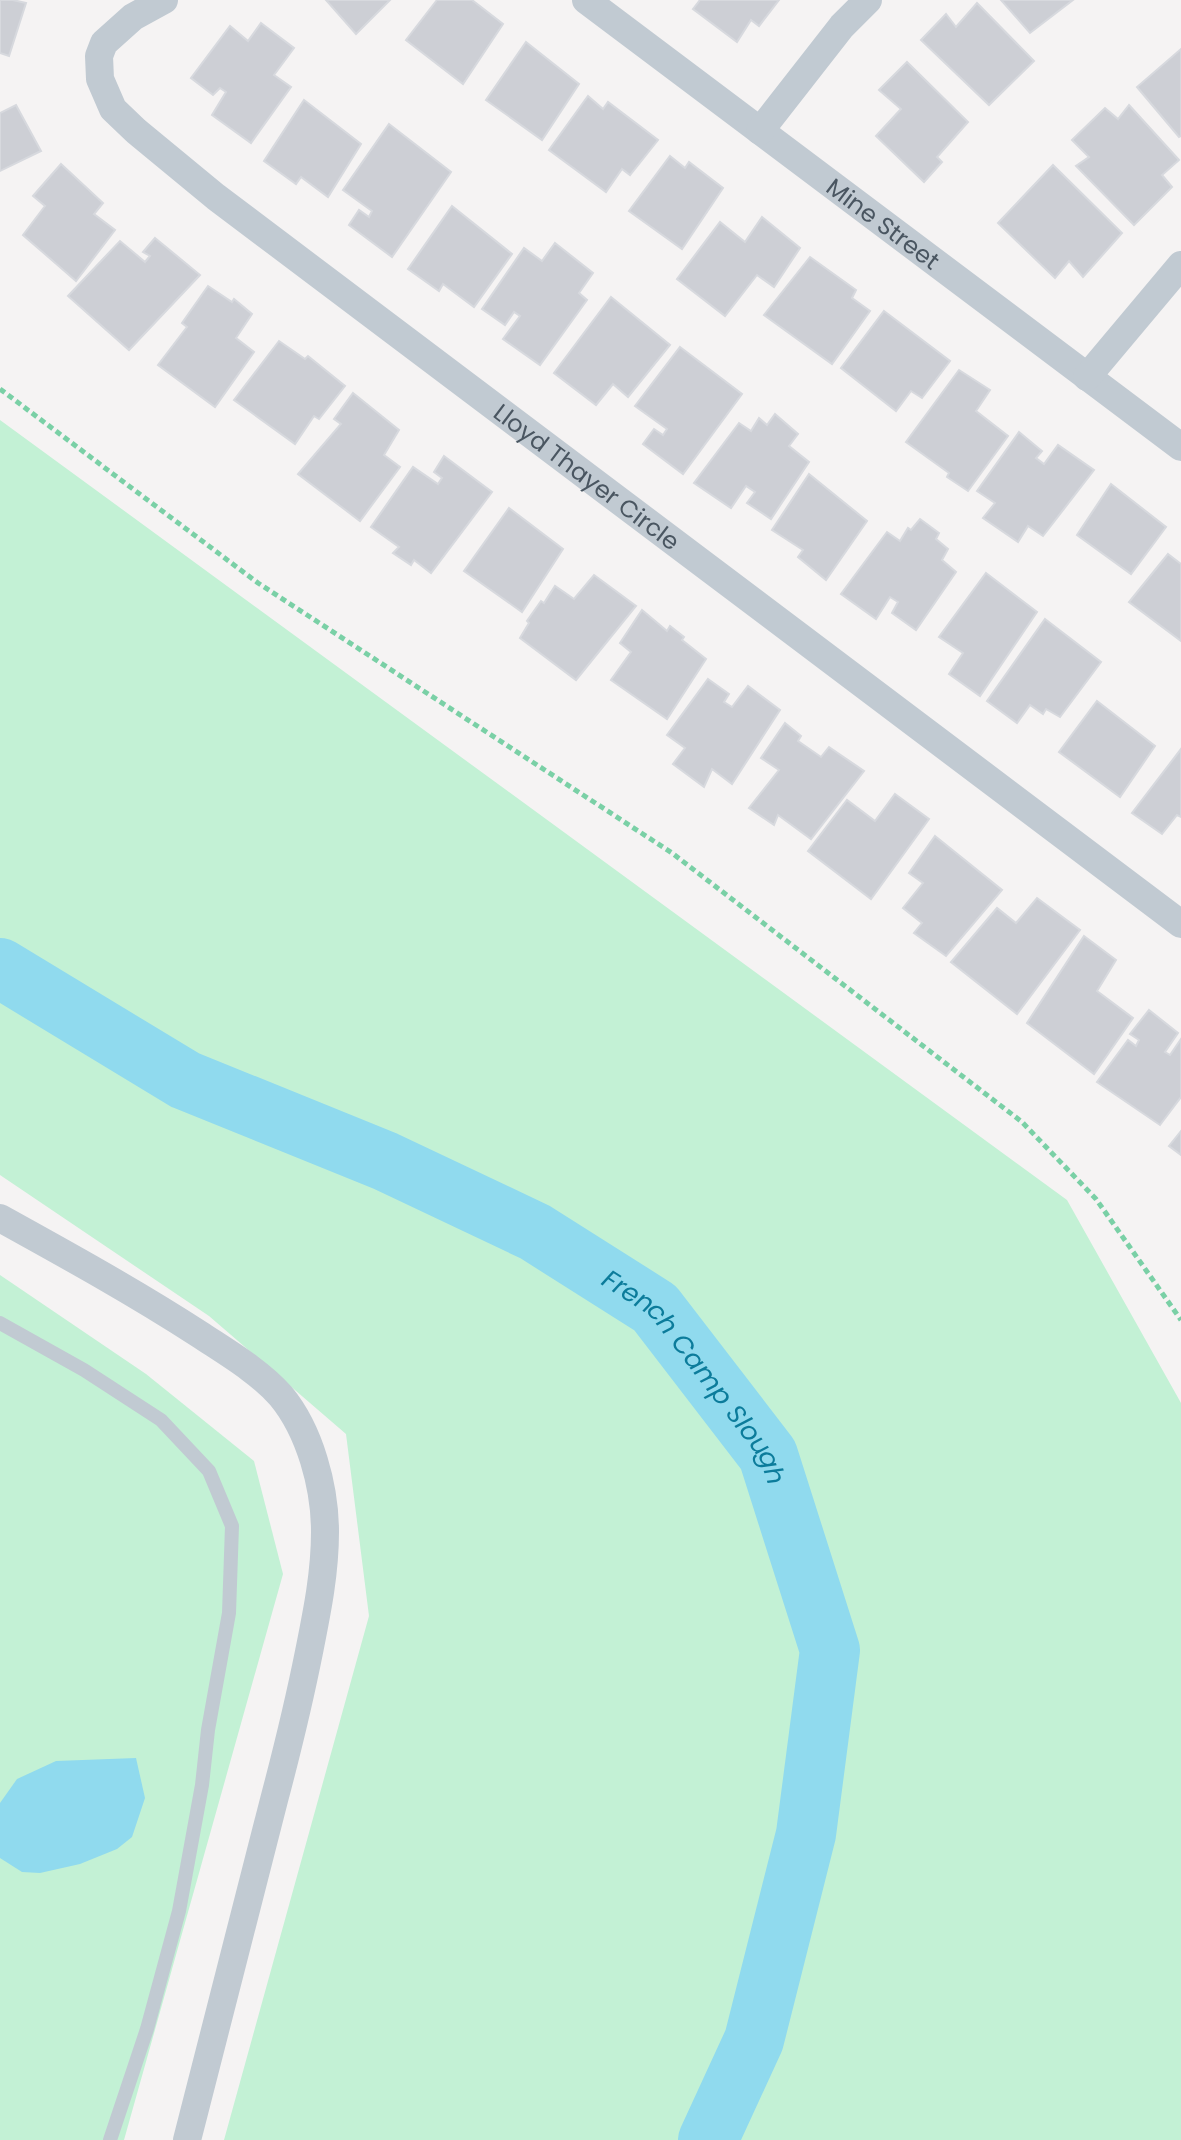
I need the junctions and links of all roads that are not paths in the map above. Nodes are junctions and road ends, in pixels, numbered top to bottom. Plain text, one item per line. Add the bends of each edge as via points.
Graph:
1 (164, 0) edge
2 (586, 0) edge
3 (868, 0) edge
4 (760, 131) junction
5 (1181, 265) edge
6 (1087, 377) junction
7 (1181, 447) edge
8 (1181, 924) edge
9 (0, 1218) edge
10 (0, 1323) edge
11 (110, 2140) edge
12 (187, 2140) edge

1 - 8 street, Lloyd Thayer Circle via 133,17 104,43 99,56 100,79 113,109 136,131 216,197
2 - 4 street, Mine Street
3 - 4 street
4 - 6 street, Mine Street
5 - 6 street
6 - 7 street, Mine Street
9 - 12 street via 141,1297 259,1376 297,1419 321,1492 324,1563 297,1710
10 - 11 lane via 161,1420 209,1471 232,1526 229,1613 179,1911

